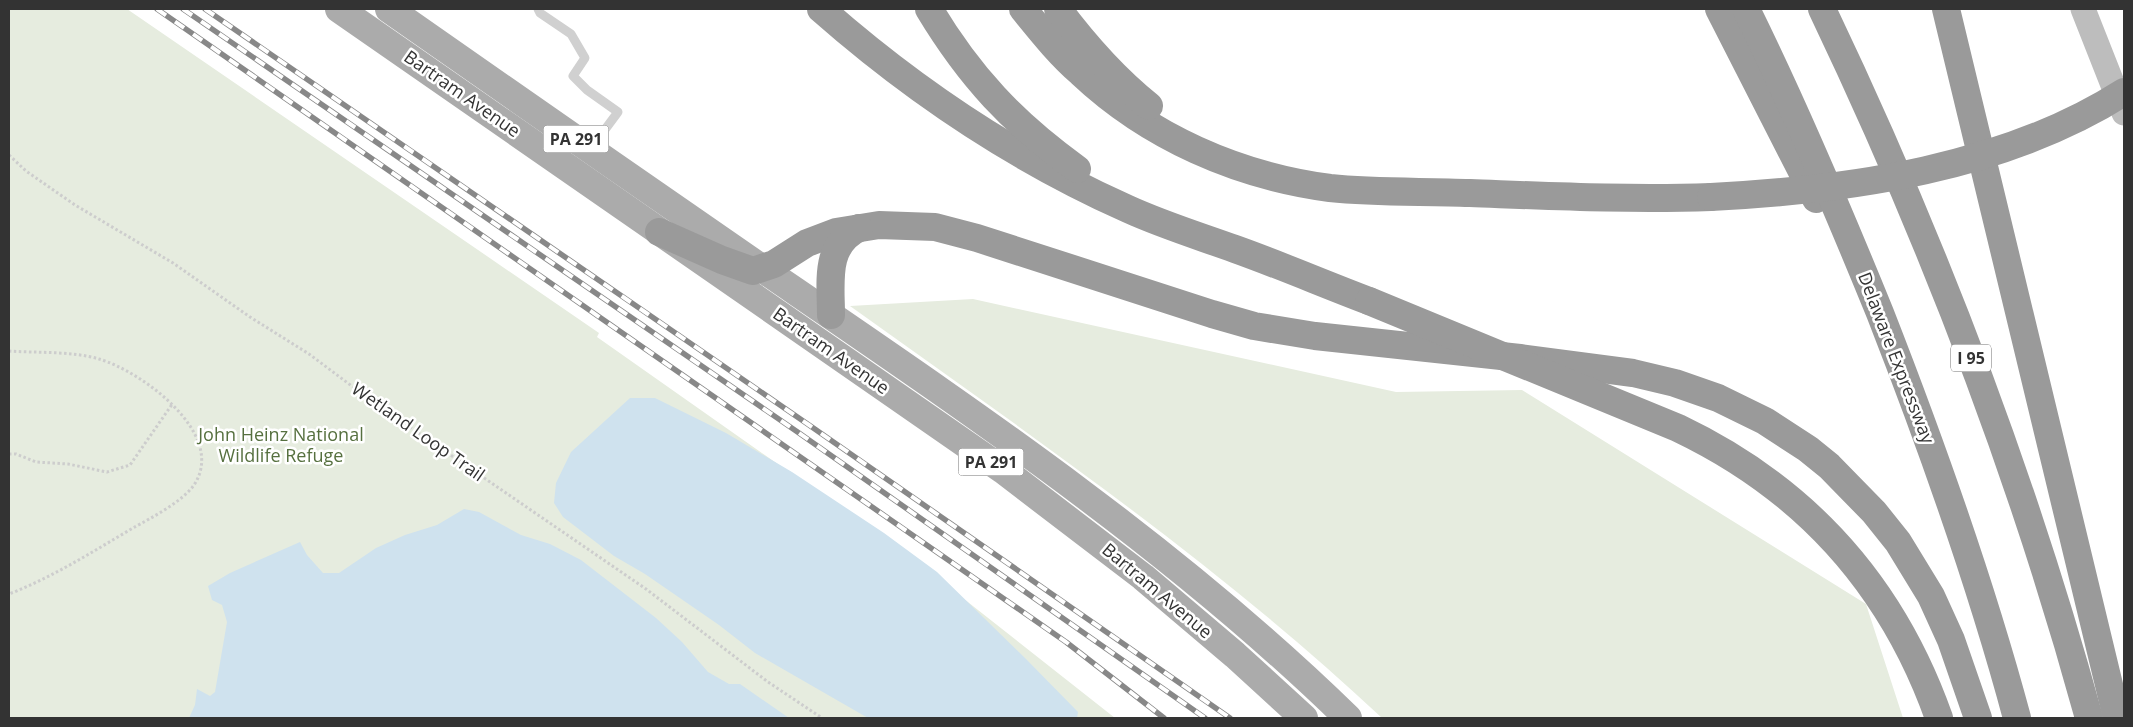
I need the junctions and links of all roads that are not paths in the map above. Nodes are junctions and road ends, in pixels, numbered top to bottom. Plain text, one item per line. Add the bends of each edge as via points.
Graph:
1 (339, 9) edge
2 (538, 9) edge
3 (821, 9) edge
4 (928, 9) edge
5 (1023, 9) edge
6 (1058, 9) edge
7 (1719, 9) edge
8 (1746, 9) edge
9 (1822, 9) edge
10 (1946, 9) edge
11 (2083, 9) edge
12 (401, 14) edge
13 (2124, 92) edge
14 (2124, 113) edge
15 (582, 160) junction
16 (1457, 193) junction
17 (858, 228) junction
18 (659, 232) junction
19 (1234, 249) junction
20 (763, 269) junction
21 (831, 314) junction
22 (1888, 334) junction
23 (1304, 718) edge
24 (1348, 718) edge
25 (1938, 718) edge
26 (1978, 718) edge
27 (2017, 718) edge
28 (2090, 718) edge
29 (2117, 718) edge

1 - 15 main road, Bartram Avenue / PA 291
2 - 15 lane via 571,34 585,58 574,76 587,90 618,112
3 - 19 highway via 930,96 1024,156 1127,209
4 - 19 highway via 976,78 1042,143 1100,184
5 - 16 highway via 1064,57 1099,90 1158,130 1211,156 1250,171 1308,184 1374,192
6 - 16 highway via 1126,87 1168,119 1208,143 1258,162 1312,175
7 - 22 highway
8 - 22 highway, Delaware Expressway via 1818,163
9 - 28 highway, I 95 via 1892,159 1958,320 2020,495
10 - 29 highway
11 - 14 street
12 - 15 main road, Bartram Avenue / PA 291
13 - 16 highway, bridge via 2085,115 2002,148 1940,166 1822,188 1711,197 1630,199
15 - 18 main road, Bartram Avenue / PA 291
15 - 20 main road, Bartram Avenue / PA 291
17 - 20 highway via 807,243
17 - 21 highway via 848,232 836,247
17 - 26 highway via 921,225 961,233 1212,314 1275,330 1625,372 1655,377 1718,398 1765,421 1808,449 1835,471 1874,512 1906,554 1931,596 1951,640
18 - 20 highway via 749,270
18 - 23 main road, Bartram Avenue / PA 291 via 1051,506 1142,577
19 - 25 highway, bridge via 1678,428 1726,452 1768,480 1824,529 1866,579 1909,649
20 - 21 main road, Bartram Avenue / PA 291
21 - 24 main road, Bartram Avenue / PA 291 via 1114,516 1278,654
22 - 27 highway, Delaware Expressway via 1949,498

